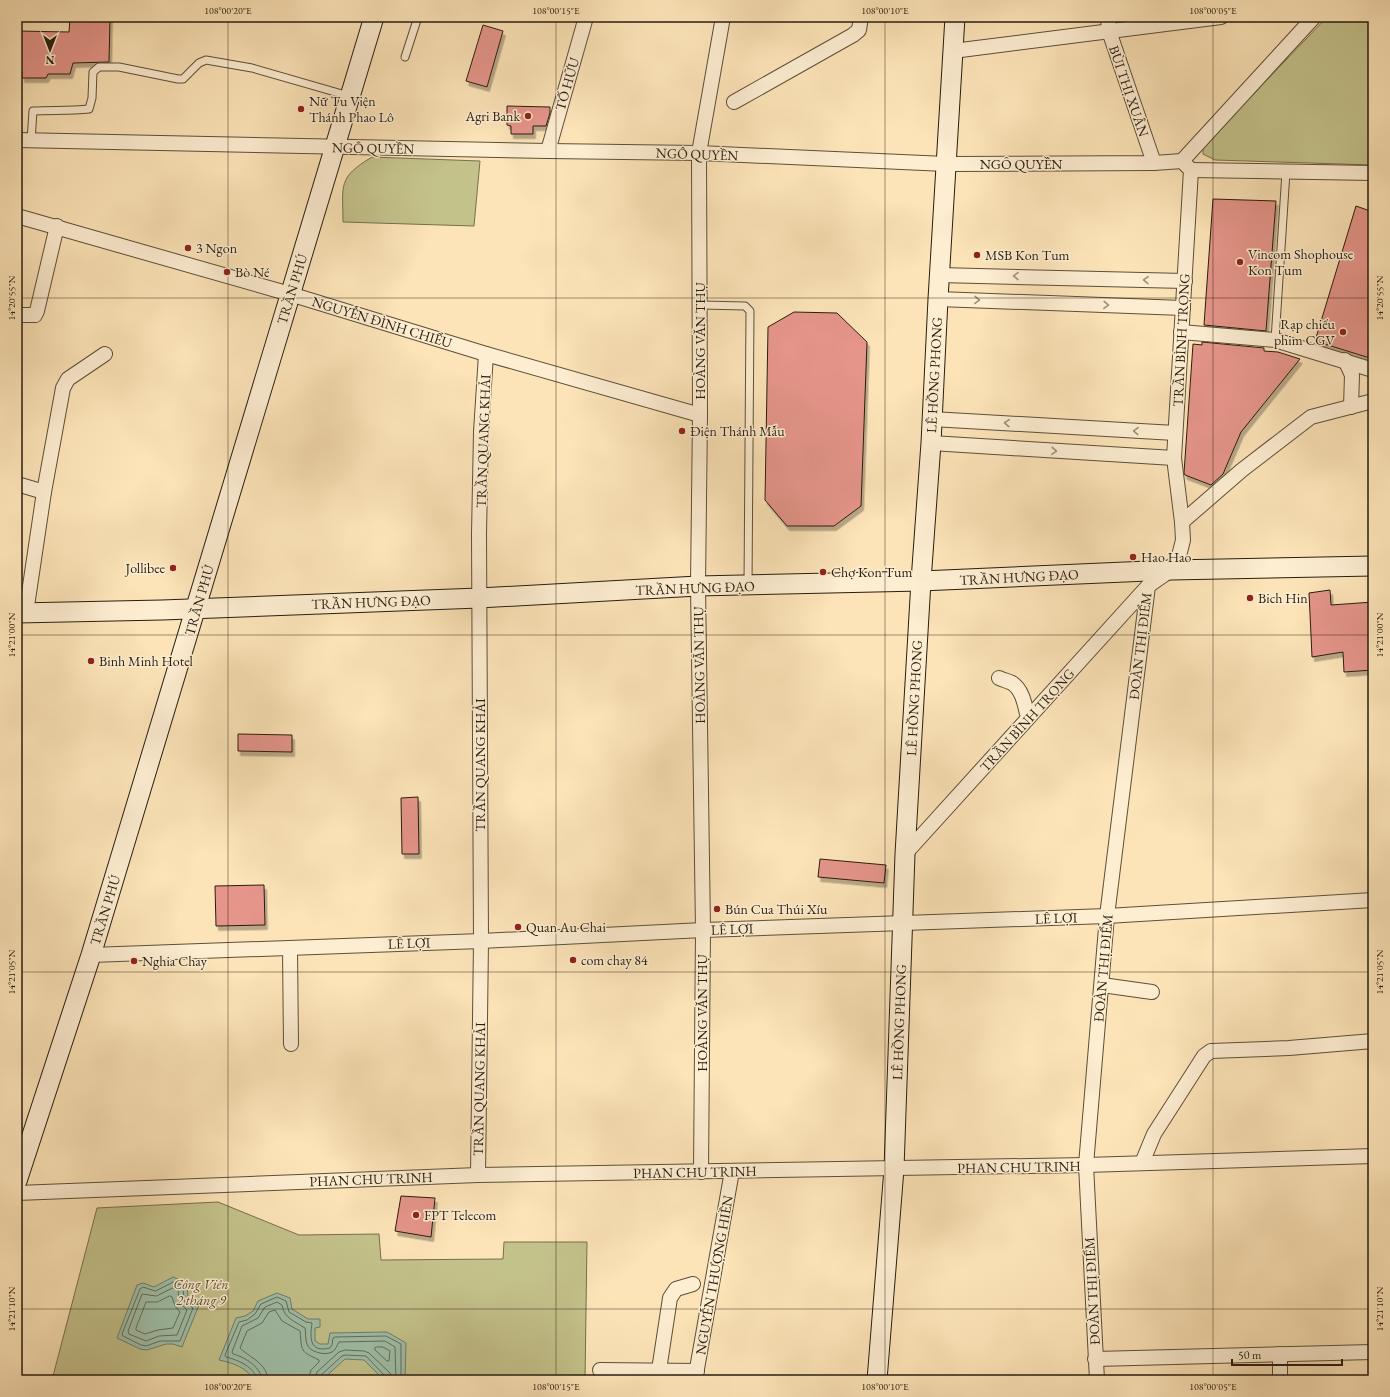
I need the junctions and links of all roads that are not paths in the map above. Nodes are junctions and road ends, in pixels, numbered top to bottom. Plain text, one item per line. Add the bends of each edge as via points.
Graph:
1 (374, 17) edge
2 (418, 17) edge
3 (586, 17) edge
4 (724, 17) edge
5 (861, 17) edge
6 (955, 17) edge
7 (1108, 17) edge
8 (1221, 17) edge
9 (1314, 17) edge
10 (1109, 31) junction
11 (953, 51) junction
12 (405, 57) dead end
13 (350, 96) junction
14 (734, 102) dead end
15 (17, 140) edge
16 (31, 141) junction
17 (334, 147) junction
18 (548, 151) junction
19 (699, 153) junction
20 (1154, 163) junction
21 (946, 164) junction
22 (1187, 165) junction
23 (1286, 172) junction
24 (1373, 173) edge
25 (17, 216) edge
26 (58, 226) junction
27 (939, 275) junction
28 (1184, 281) junction
29 (290, 294) junction
30 (938, 299) junction
31 (700, 305) junction
32 (1183, 308) junction
33 (17, 315) edge
34 (1181, 332) junction
35 (1275, 340) junction
36 (106, 354) dead end
37 (486, 354) junction
38 (1345, 360) junction
39 (1373, 370) edge
40 (1373, 401) edge
41 (1351, 406) junction
42 (700, 415) junction
43 (932, 419) junction
44 (1175, 433) junction
45 (931, 443) junction
46 (1174, 458) junction
47 (17, 484) edge
48 (44, 492) junction
49 (1182, 522) junction
50 (1373, 566) edge
51 (1171, 570) junction
52 (921, 581) junction
53 (748, 585) junction
54 (698, 586) junction
55 (1148, 586) junction
56 (479, 598) junction
57 (196, 608) junction
58 (22, 613) edge
59 (999, 678) dead end
60 (1028, 718) junction
61 (905, 854) junction
62 (1373, 900) edge
63 (1107, 916) junction
64 (902, 923) junction
65 (703, 930) junction
66 (481, 941) junction
67 (290, 948) junction
68 (91, 955) junction
69 (1102, 985) junction
70 (1152, 992) dead end
71 (1373, 1041) edge
72 (291, 1044) dead end
73 (1373, 1156) edge
74 (1142, 1164) junction
75 (1086, 1165) junction
76 (894, 1169) junction
77 (732, 1170) junction
78 (701, 1172) junction
79 (478, 1175) junction
80 (17, 1181) edge
81 (17, 1193) edge
82 (693, 1284) dead end
83 (1373, 1352) edge
84 (1280, 1354) junction
85 (1095, 1359) junction
86 (600, 1370) dead end
87 (659, 1370) junction
88 (696, 1375) edge
89 (876, 1380) edge
90 (1097, 1380) edge
91 (1280, 1380) edge

1 - 13 street, TRẦN PHÚ
2 - 12 lane
3 - 18 street, TỐ HỮU
4 - 19 street, HOÀNG VĂN THỤ
5 - 14 street via 859,30 853,35
6 - 11 street, LÊ HỒNG PHONG
7 - 10 street, BÙI THỊ XUÂN
8 - 10 street
9 - 22 street
10 - 11 street
10 - 20 street, BÙI THỊ XUÂN
11 - 21 street, LÊ HỒNG PHONG
13 - 16 lane via 252,68 206,60 199,62 183,79 178,80 119,67 99,67 93,72 89,109 33,111
13 - 17 street, TRẦN PHÚ
15 - 16 street, NGÔ QUYỀN
16 - 17 street, NGÔ QUYỀN
17 - 18 street, NGÔ QUYỀN
17 - 29 street, TRẦN PHÚ
18 - 19 street, NGÔ QUYỀN
19 - 21 street, NGÔ QUYỀN
19 - 31 street, HOÀNG VĂN THỤ
20 - 21 street, NGÔ QUYỀN
20 - 22 street, NGÔ QUYỀN
21 - 27 street, LÊ HỒNG PHONG
22 - 23 street, NGÔ QUYỀN
22 - 28 street, TRẦN BÌNH TRỌNG
23 - 24 street, NGÔ QUYỀN
23 - 35 lane
25 - 26 street, NGUYỄN ĐÌNH CHIỂU
26 - 29 street, NGUYỄN ĐÌNH CHIỂU
26 - 33 street via 37,311 31,316
28 -> 27 street
27 - 30 street, LÊ HỒNG PHONG
28 - 32 street, TRẦN BÌNH TRỌNG
29 - 37 street, NGUYỄN ĐÌNH CHIỂU
29 - 57 street, TRẦN PHÚ
30 -> 32 street
30 - 43 street, LÊ HỒNG PHONG
31 - 42 street, HOÀNG VĂN THỤ
31 - 53 lane via 745,306 750,311
32 - 34 street, TRẦN BÌNH TRỌNG
34 - 35 street
34 - 44 street, TRẦN BÌNH TRỌNG
35 - 38 street
36 - 48 street via 71,376 63,388
37 - 42 street, NGUYỄN ĐÌNH CHIỂU
37 - 56 street, TRẦN QUANG KHẢI via 481,432
38 - 39 street
38 - 41 street via 1352,375
40 - 41 street
41 - 49 street via 1311,417 1242,470
42 - 54 street, HOÀNG VĂN THỤ
44 -> 43 street
43 - 45 street, LÊ HỒNG PHONG
44 - 46 street, TRẦN BÌNH TRỌNG
45 -> 46 street
45 - 52 street, LÊ HỒNG PHONG
46 - 49 street, TRẦN BÌNH TRỌNG
47 - 48 street
48 - 58 street
49 - 51 street, TRẦN BÌNH TRỌNG via 1183,540 1179,556
50 - 51 street, TRẦN HƯNG ĐẠO
51 - 52 street, TRẦN HƯNG ĐẠO
51 - 55 street, ĐOÀN THỊ ĐIỂM
52 - 53 street, TRẦN HƯNG ĐẠO
52 - 61 street, LÊ HỒNG PHONG
53 - 54 street, TRẦN HƯNG ĐẠO
54 - 56 street, TRẦN HƯNG ĐẠO
54 - 65 street, HOÀNG VĂN THỤ
55 - 60 street, TRẦN BÌNH TRỌNG
55 - 63 street, ĐOÀN THỊ ĐIỂM
56 - 57 street, TRẦN HƯNG ĐẠO
56 - 66 street, TRẦN QUANG KHẢI
57 - 58 street, TRẦN HƯNG ĐẠO
57 - 68 street, TRẦN PHÚ
59 - 60 street via 1012,683 1018,689
60 - 61 street, TRẦN BÌNH TRỌNG
61 - 64 street, LÊ HỒNG PHONG
62 - 63 street, LÊ LỢI
63 - 64 street, LÊ LỢI
63 - 69 street, ĐOÀN THỊ ĐIỂM
64 - 65 street, LÊ LỢI
64 - 76 street, LÊ HỒNG PHONG
65 - 66 street, LÊ LỢI
65 - 78 street, HOÀNG VĂN THỤ
66 - 67 street, LÊ LỢI
66 - 79 street, TRẦN QUANG KHẢI
67 - 68 street, LÊ LỢI
67 - 72 street
68 - 80 street, TRẦN PHÚ
69 - 70 street
69 - 75 street, ĐOÀN THỊ ĐIỂM
71 - 74 street via 1211,1051 1204,1056 1154,1134
73 - 74 street, PHAN CHU TRINH
74 - 75 street, PHAN CHU TRINH
75 - 76 street, PHAN CHU TRINH
75 - 85 street, ĐOÀN THỊ ĐIỂM
76 - 77 street, PHAN CHU TRINH
76 - 89 street, LÊ HỒNG PHONG
77 - 78 street, PHAN CHU TRINH
77 - 88 street, NGUYỄN THƯỢNG HIỀN
78 - 79 street, PHAN CHU TRINH
79 - 81 street, PHAN CHU TRINH
82 - 87 street via 676,1289 670,1298
83 - 84 street
84 - 85 street
84 - 91 street
85 - 90 street, ĐOÀN THỊ ĐIỂM
86 - 87 street
87 - 88 street

